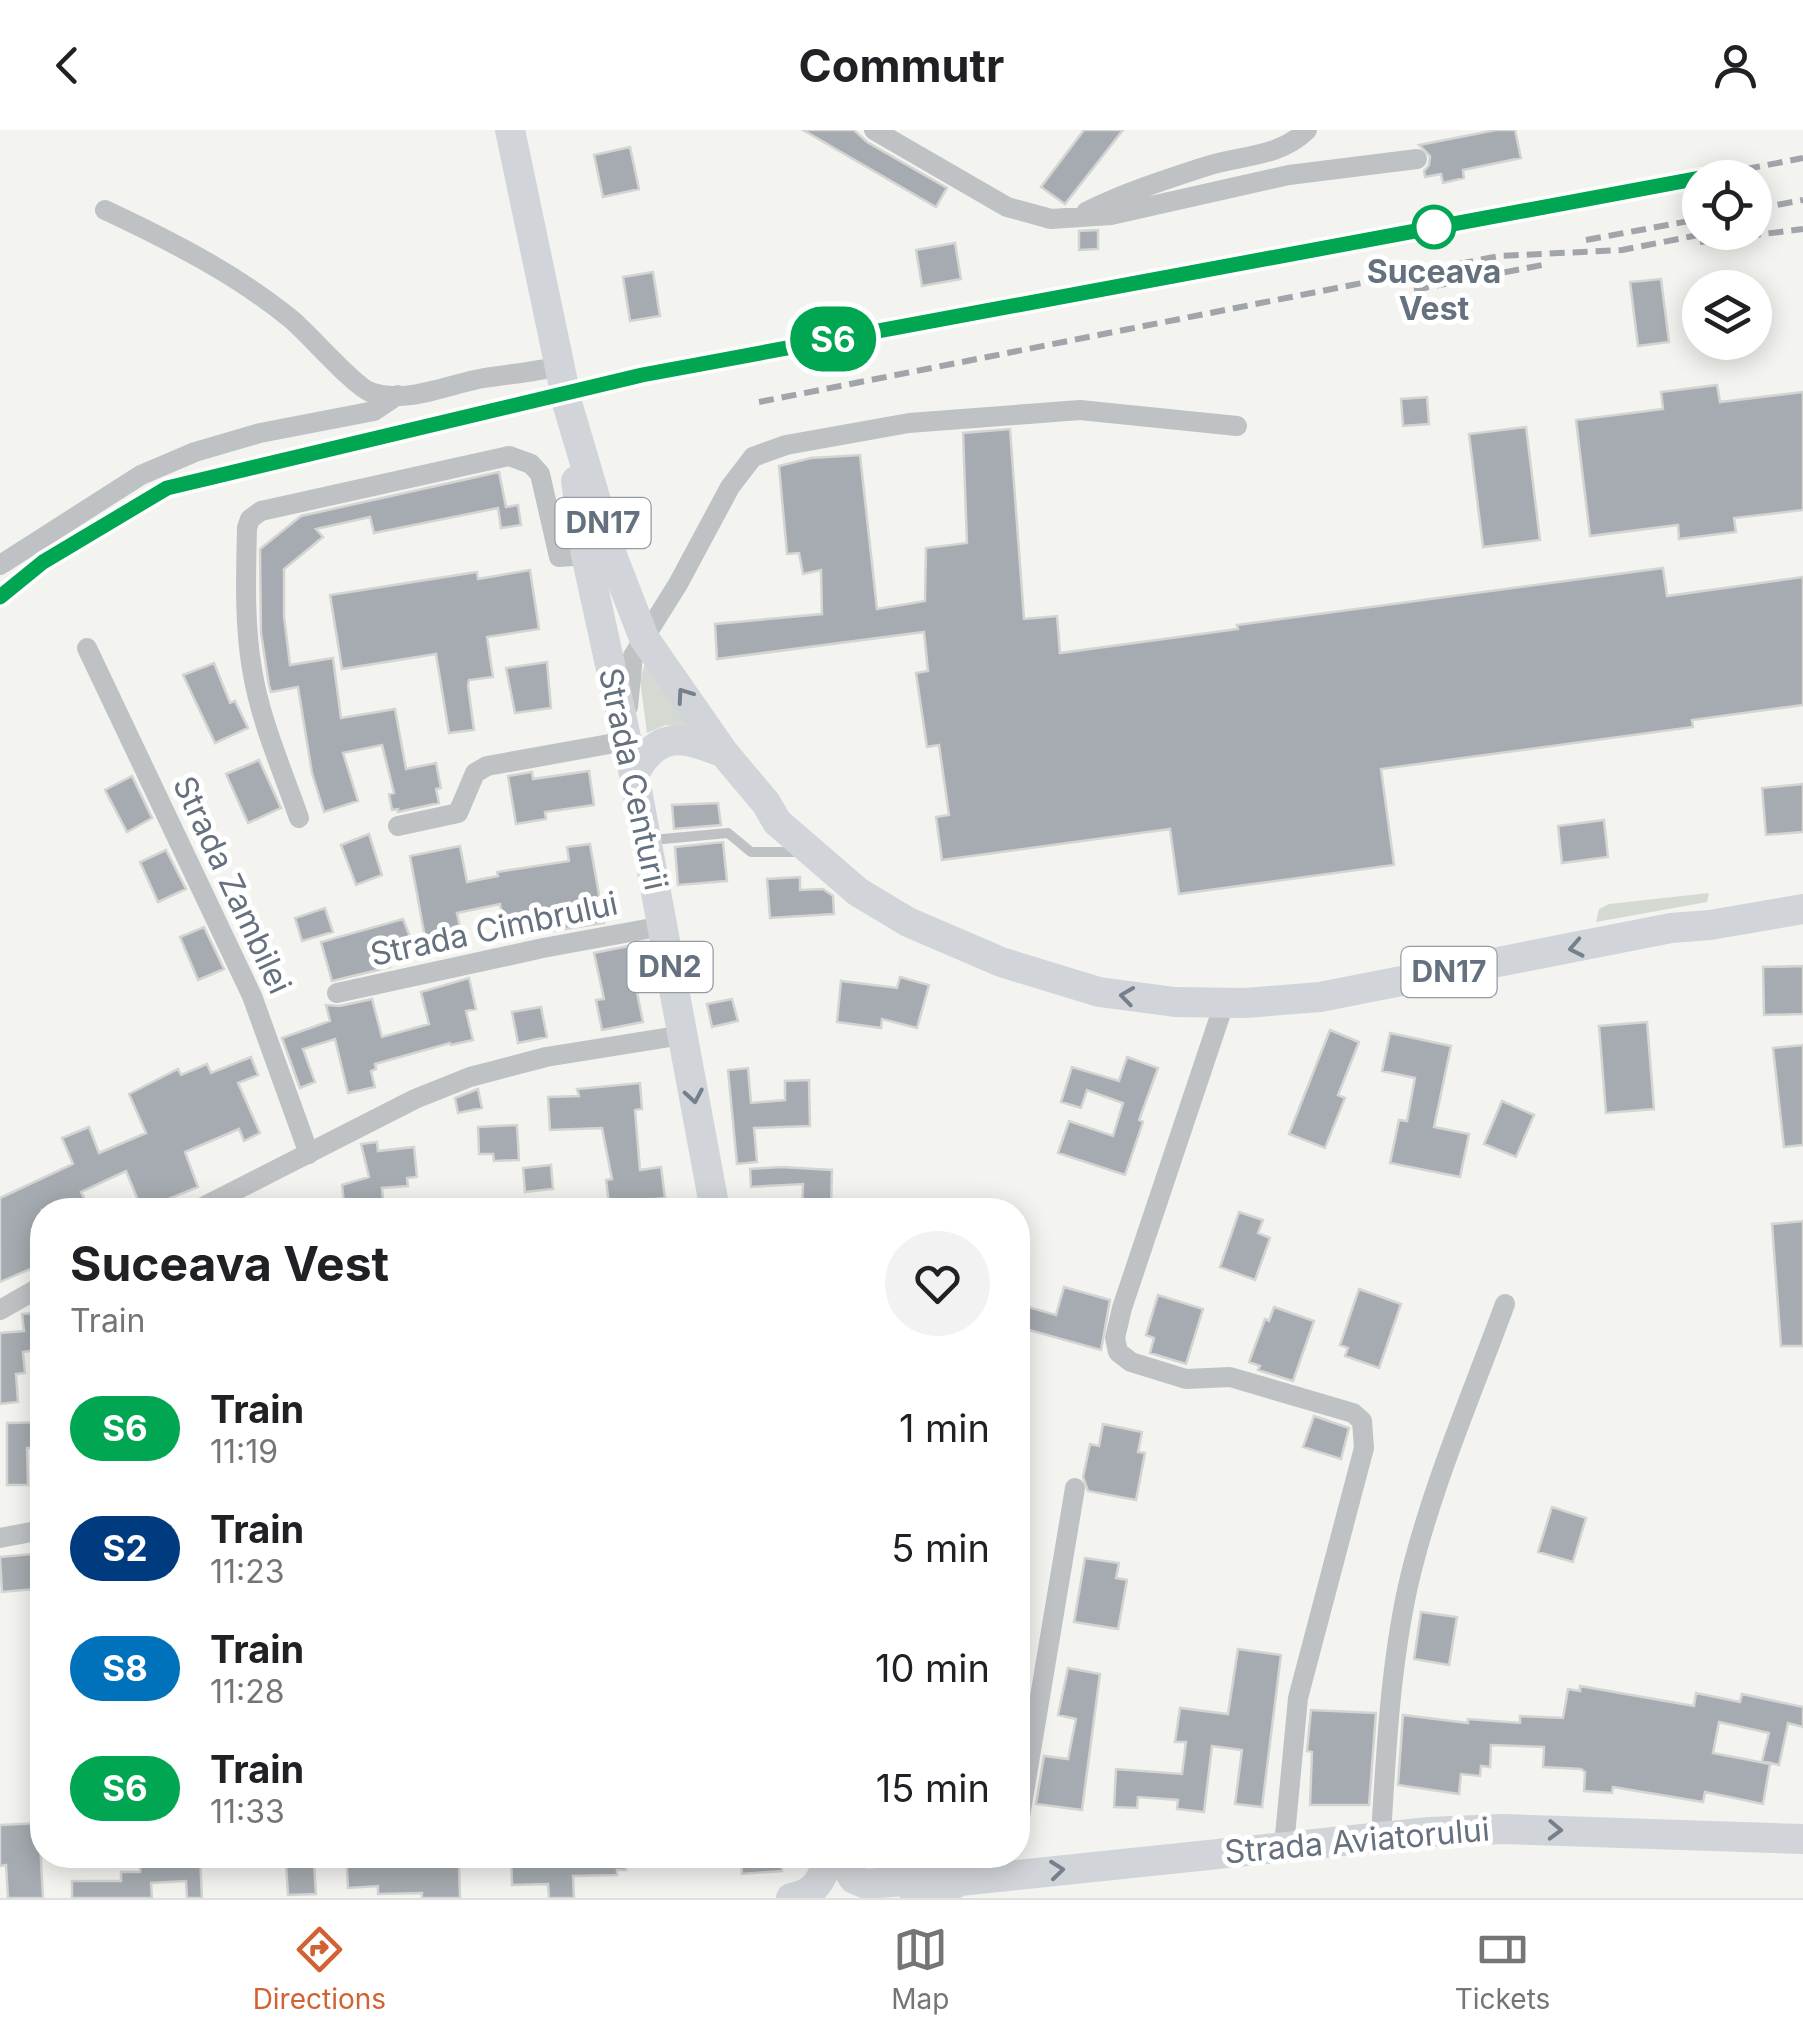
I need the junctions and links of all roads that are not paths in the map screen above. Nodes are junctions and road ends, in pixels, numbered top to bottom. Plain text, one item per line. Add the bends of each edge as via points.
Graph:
1 (510, 130) edge
2 (874, 130) edge
3 (1307, 130) edge
4 (1417, 158) dead end
5 (105, 210) dead end
6 (1071, 218) junction
7 (560, 366) junction
8 (398, 395) junction
9 (568, 406) junction
10 (1237, 426) dead end
11 (579, 518) junction
12 (586, 555) junction
13 (0, 565) edge
14 (644, 638) junction
15 (87, 648) dead end
16 (625, 733) junction
17 (724, 752) junction
18 (634, 774) junction
19 (766, 803) junction
20 (299, 818) dead end
21 (398, 826) dead end
22 (646, 841) junction
23 (808, 852) junction
24 (1803, 895) edge
25 (1803, 909) edge
26 (663, 926) junction
27 (1671, 928) junction
28 (933, 931) junction
29 (337, 993) dead end
30 (1224, 1004) junction
31 (683, 1036) junction
32 (310, 1154) junction
33 (220, 1198) edge
34 (712, 1198) edge
35 (30, 1293) edge
36 (1505, 1304) dead end
37 (0, 1310) edge
38 (1075, 1488) dead end
39 (30, 1532) edge
40 (0, 1538) edge
41 (1030, 1756) edge
42 (1381, 1836) junction
43 (1803, 1839) edge
44 (1284, 1846) junction
45 (1030, 1864) edge
46 (827, 1868) edge
47 (847, 1868) edge
48 (1001, 1868) edge
49 (960, 1881) junction
50 (791, 1898) edge
51 (915, 1898) edge

1 - 7 main road, DN2
2 - 6 street via 1008,207
3 - 6 street via 1264,154 1208,165
4 - 6 street
5 - 8 street via 256,294 302,328 356,383
7 - 8 street
7 - 9 main road, DN2
8 - 13 street via 374,411 195,452 142,475
9 - 11 main road, Strada Centurii / DN2
9 - 14 main road, DN17
10 - 14 street via 1080,410 909,423 752,457
11 - 12 main road, Strada Centurii / DN2
11 - 14 main road via 598,545 623,618
12 - 16 main road, Strada Centurii / DN2
12 - 20 street via 559,556 540,474 509,456 269,509 250,519 252,668
14 - 16 street via 630,670
17 -> 14 main road, DN17
15 - 32 street, Strada Zambilei via 252,996
16 - 18 main road, Strada Centurii / DN2
16 - 21 street via 487,766 475,772 458,813
17 - 18 main road via 668,741 648,750
17 - 19 main road, DN17
18 - 22 main road, Strada Centurii / DN2
19 - 23 main road, DN17
19 - 28 main road, DN17
22 - 23 lane via 728,833 751,852
22 - 26 main road, Strada Centurii / DN2
23 - 28 main road, DN17 via 858,892
24 - 27 main road, DN17 via 1710,912
25 - 27 main road, DN17
26 - 29 street, Strada Cimbrului
26 - 31 main road, Strada Centurii / DN2
27 -> 30 main road, DN17 via 1320,996
30 -> 28 main road, DN17 via 1099,992 1000,962
30 - 44 street via 1116,1338 1118,1352 1131,1362 1186,1379 1230,1376 1362,1420 1364,1448 1298,1698
31 - 32 street via 546,1057 470,1078
31 -> 34 main road, Strada Centurii / DN2
32 - 33 street
35 - 37 street
36 - 42 street via 1409,1582 1397,1641
38 - 41 street
39 - 40 street
42 -> 43 main road, Strada Aviatorului via 1502,1829
42 - 44 main road, Strada Aviatorului
45 -> 44 main road, Strada Aviatorului
46 - 50 main road via 818,1886
47 - 49 main road via 866,1884
48 - 49 main road, Strada Aviatorului
49 - 51 main road, Strada Aviatorului

